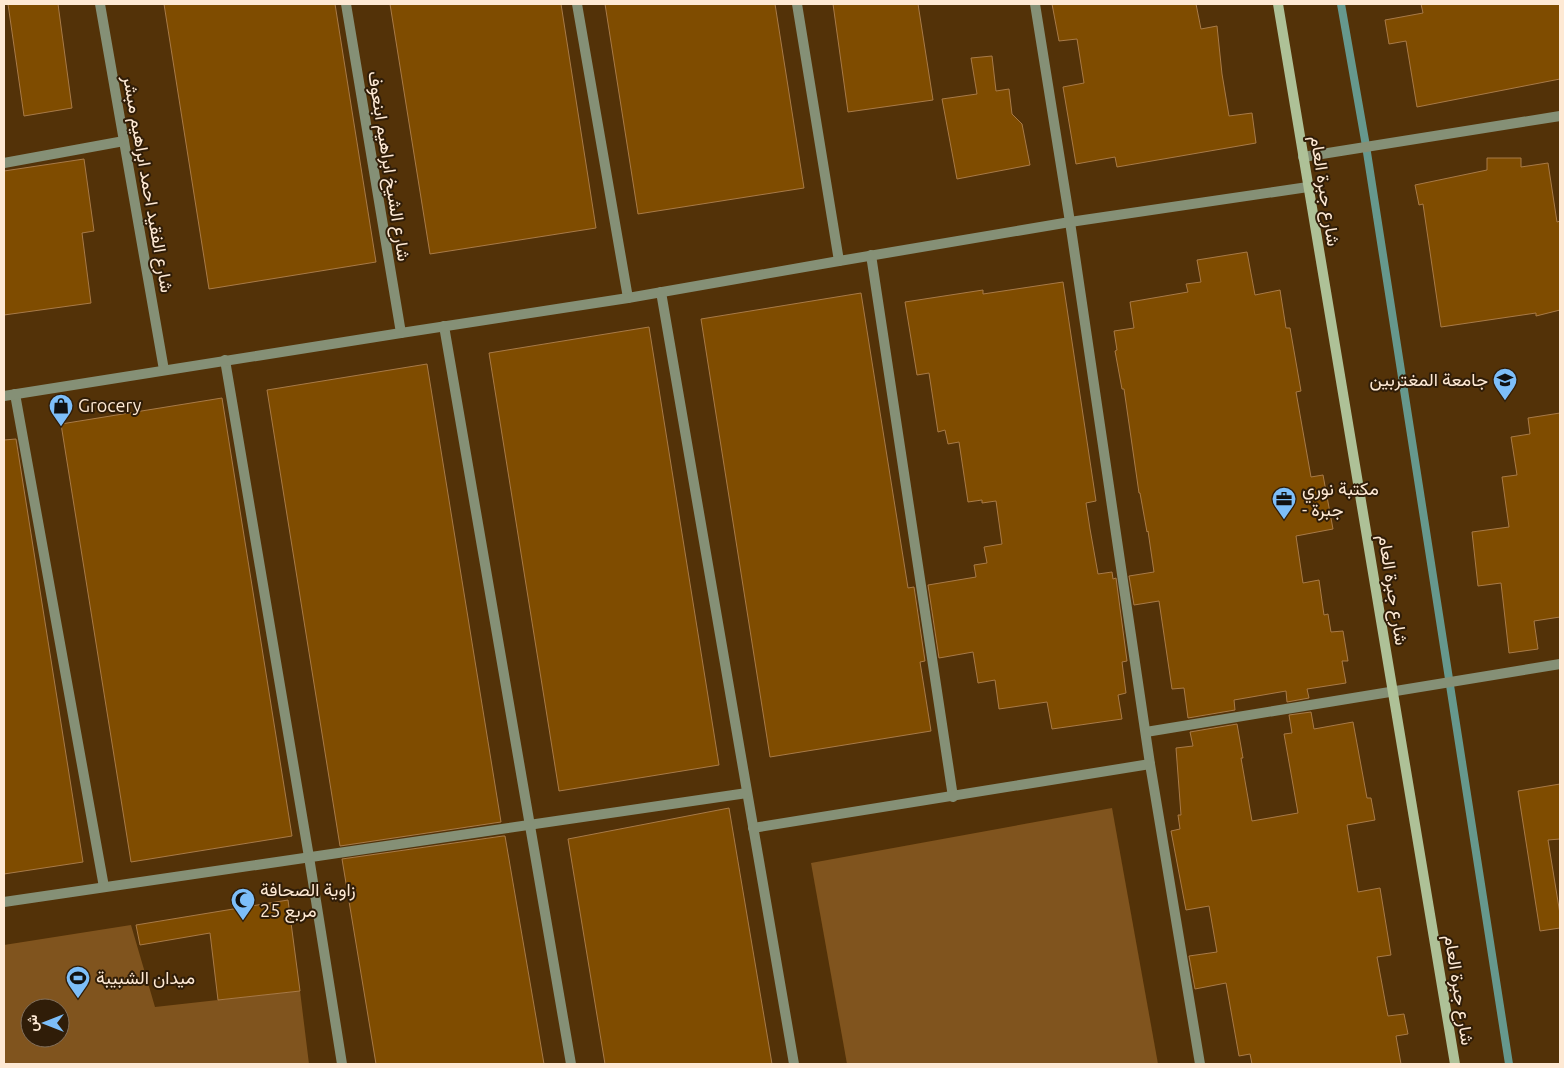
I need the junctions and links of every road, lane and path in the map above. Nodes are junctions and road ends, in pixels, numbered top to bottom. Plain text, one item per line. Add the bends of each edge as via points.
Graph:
1 (100, 4) edge
2 (346, 4) edge
3 (577, 4) edge
4 (796, 4) edge
5 (1035, 4) edge
6 (1278, 4) edge
7 (1560, 116) edge
8 (124, 141) junction
9 (1303, 157) junction
10 (4, 163) edge
11 (1308, 187) junction
12 (1070, 222) junction
13 (871, 255) junction
14 (839, 261) junction
15 (661, 292) junction
16 (628, 298) junction
17 (444, 326) junction
18 (401, 333) junction
19 (225, 360) junction
20 (164, 370) junction
21 (15, 394) junction
22 (4, 396) edge
23 (1560, 664) edge
24 (1393, 690) junction
25 (1146, 732) junction
26 (1150, 764) junction
27 (747, 792) junction
28 (953, 797) junction
29 (530, 824) junction
30 (753, 828) junction
31 (309, 857) junction
32 (104, 887) junction
33 (4, 902) edge
34 (342, 1064) edge
35 (571, 1064) edge
36 (794, 1064) edge
37 (1200, 1064) edge
38 (1455, 1064) edge

1 - 8 street, شارع الفقيد احمد ابراهيم مبشر
2 - 18 street, شارع الشيخ ابراهيم ابنعوف
3 - 16 street
4 - 14 street
5 - 12 street
6 - 9 main road, شارع جبرة العام
7 - 9 street
8 - 10 street
8 - 20 street, شارع الفقيد احمد ابراهيم مبشر
9 - 11 main road, شارع جبرة العام
11 - 12 street
11 - 24 main road, شارع جبرة العام
12 - 13 street
12 - 25 street
13 - 14 street
13 - 28 street
14 - 15 street
15 - 16 street
15 - 27 street
16 - 17 street
17 - 18 street
17 - 29 street
18 - 19 street
19 - 20 street
19 - 31 street
20 - 21 street
21 - 22 street
21 - 32 street
23 - 24 street
24 - 25 street
24 - 38 main road, شارع جبرة العام
25 - 26 street
26 - 28 street
26 - 37 street
27 - 29 street
27 - 30 street
28 - 30 street
29 - 31 street
29 - 35 street
30 - 36 street
31 - 32 street
31 - 34 street
32 - 33 street

